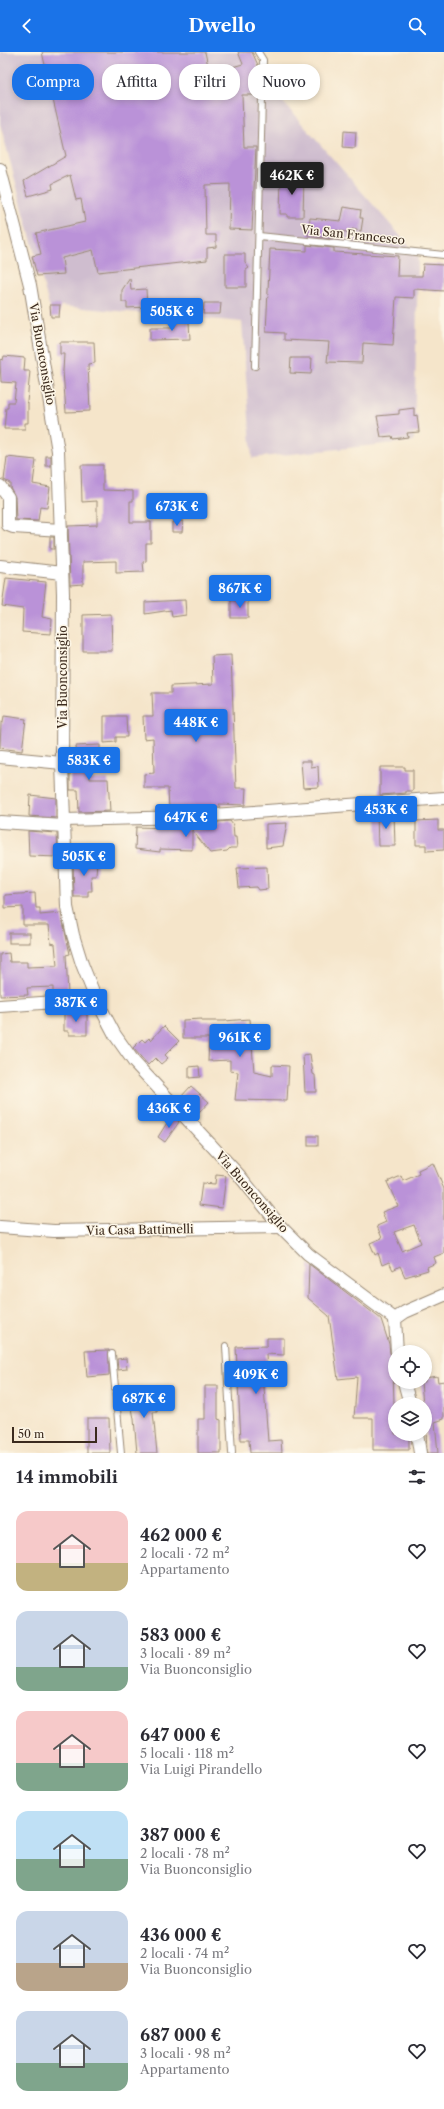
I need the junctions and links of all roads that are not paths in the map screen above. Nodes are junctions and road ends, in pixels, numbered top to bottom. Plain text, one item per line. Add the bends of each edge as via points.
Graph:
1 (258, 52) edge
2 (0, 169) edge
3 (259, 236) junction
4 (444, 255) edge
5 (255, 366) dead end
6 (0, 486) edge
7 (61, 530) junction
8 (0, 566) edge
9 (62, 573) junction
10 (0, 757) edge
11 (62, 763) junction
12 (444, 798) edge
13 (0, 822) edge
14 (64, 823) junction
15 (96, 999) junction
16 (0, 1006) edge
17 (0, 1227) edge
18 (281, 1227) junction
19 (444, 1295) edge
20 (395, 1319) junction
21 (397, 1345) edge
22 (226, 1346) dead end
23 (112, 1354) dead end
24 (418, 1441) edge
25 (122, 1453) edge
26 (232, 1453) edge
27 (420, 1453) edge

1 - 3 lane via 263,60
2 - 7 street, Via Buonconsiglio via 30,285 58,451
3 - 4 lane, Via San Francesco
3 - 5 lane
6 - 7 street via 8,497 8,525
7 - 9 street, Via Buonconsiglio
8 - 9 street
9 - 11 street, Via Buonconsiglio
10 - 11 street
11 - 14 street, Via Buonconsiglio
12 - 14 street via 186,817
13 - 14 street
14 - 15 street, Via Buonconsiglio via 67,907 72,935
15 - 16 street
15 - 18 street, Via Buonconsiglio via 134,1062 238,1174
17 - 18 street, Via Casa Battimelli via 54,1231
18 - 20 street, Via Buonconsiglio via 308,1254
19 - 20 street
20 - 21 street
22 - 26 lane
23 - 25 lane
24 - 27 street

